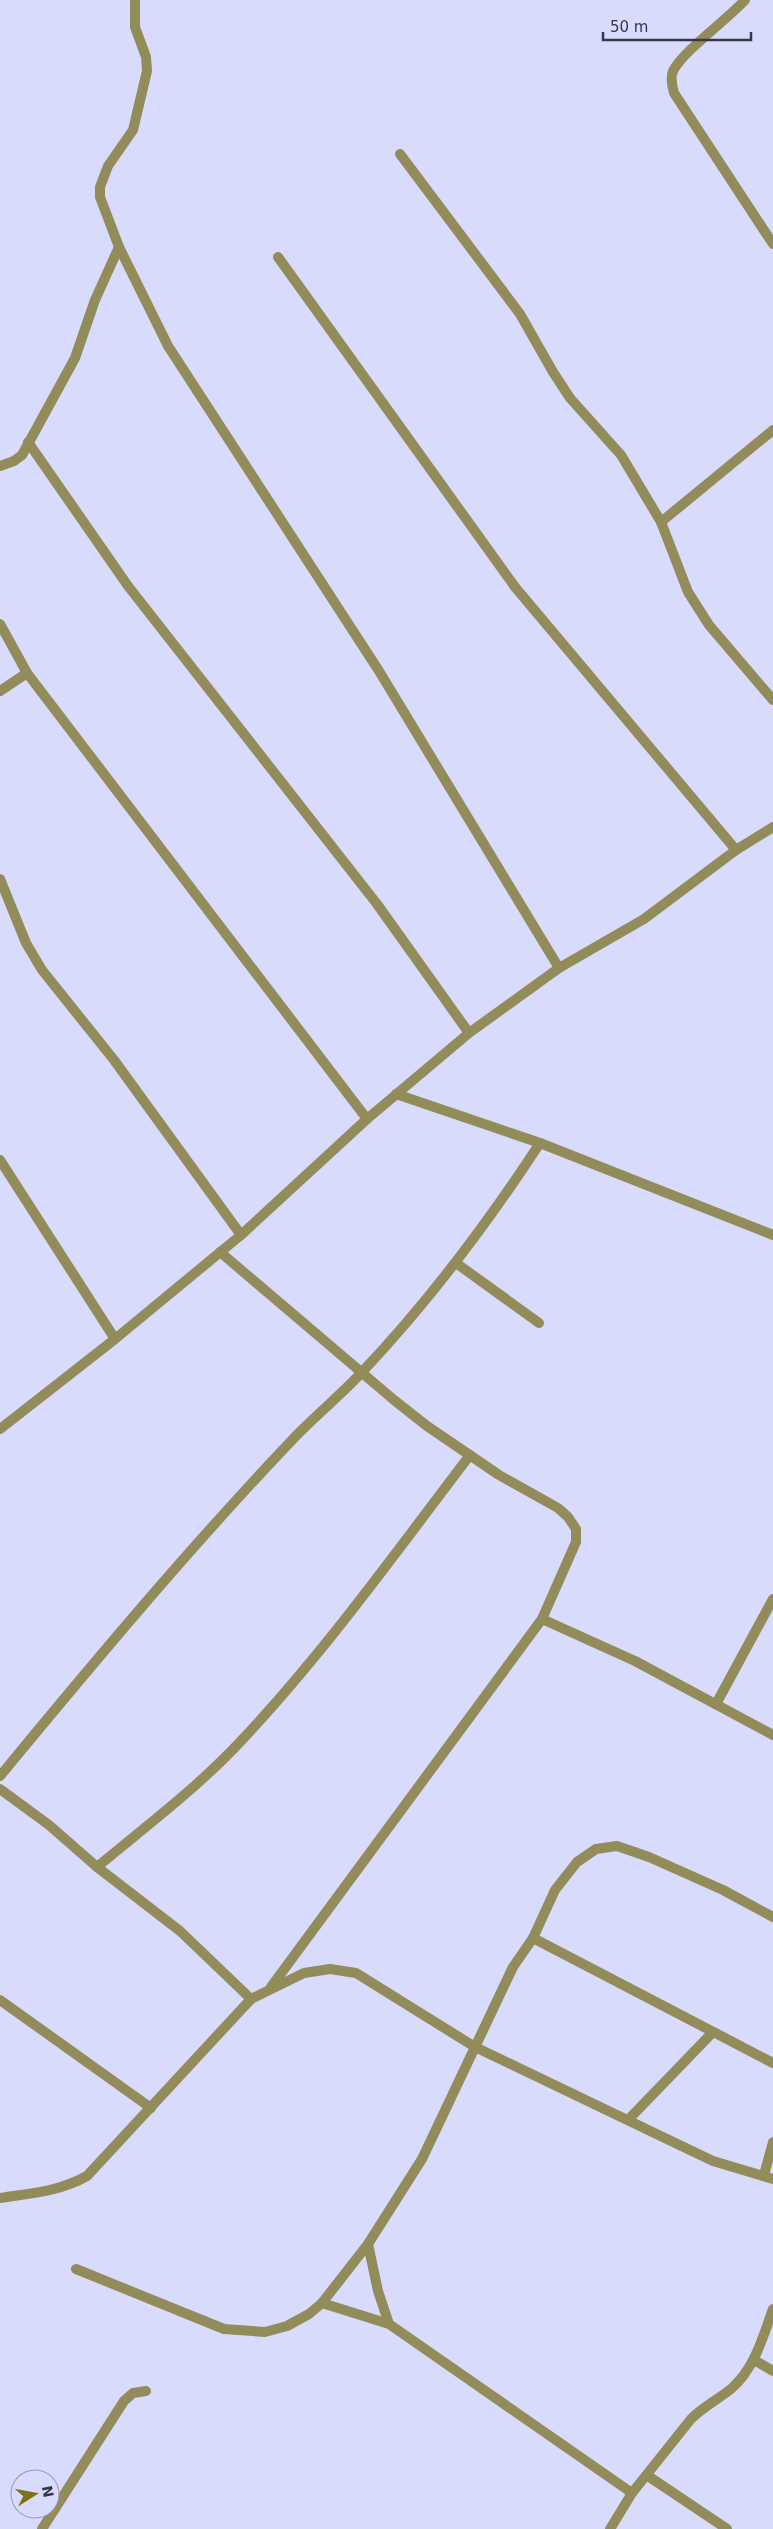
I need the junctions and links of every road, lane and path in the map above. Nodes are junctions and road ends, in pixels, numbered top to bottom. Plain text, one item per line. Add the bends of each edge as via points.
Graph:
1 (136, 0) edge
2 (745, 0) edge
3 (400, 154) dead end
4 (773, 244) edge
5 (118, 246) junction
6 (278, 257) dead end
7 (773, 430) edge
8 (28, 442) junction
9 (0, 466) edge
10 (661, 522) junction
11 (0, 624) edge
12 (27, 673) junction
13 (0, 691) edge
14 (773, 700) edge
15 (773, 827) edge
16 (736, 850) junction
17 (0, 879) edge
18 (559, 968) junction
19 (470, 1033) junction
20 (396, 1094) junction
21 (367, 1119) junction
22 (540, 1144) junction
23 (0, 1160) edge
24 (241, 1234) junction
25 (773, 1235) edge
26 (220, 1252) junction
27 (456, 1263) junction
28 (539, 1322) dead end
29 (115, 1339) junction
30 (362, 1372) junction
31 (0, 1429) edge
32 (470, 1454) junction
33 (773, 1599) edge
34 (542, 1619) junction
35 (716, 1704) junction
36 (773, 1735) edge
37 (0, 1776) edge
38 (0, 1789) edge
39 (97, 1867) junction
40 (773, 1917) edge
41 (533, 1938) junction
42 (271, 1987) junction
43 (251, 1999) junction
44 (0, 2000) edge
45 (713, 2032) junction
46 (474, 2047) junction
47 (773, 2063) edge
48 (151, 2108) junction
49 (628, 2120) junction
50 (773, 2142) edge
51 (768, 2177) edge
52 (0, 2198) edge
53 (368, 2244) junction
54 (76, 2269) dead end
55 (322, 2303) junction
56 (773, 2309) edge
57 (390, 2324) junction
58 (754, 2360) junction
59 (773, 2371) edge
60 (146, 2391) dead end
61 (648, 2476) junction
62 (632, 2493) junction
63 (42, 2529) edge
64 (610, 2529) edge
65 (727, 2529) edge

1 - 5 street via 135,27 146,57 147,71 133,130 108,166 100,187 100,197
2 - 4 street via 681,59 671,82 674,93
3 - 10 street via 520,314 570,398 621,455
5 - 8 street via 75,358
5 - 18 street via 168,346 379,671
6 - 16 street via 514,587
7 - 10 street
8 - 9 street via 18,459
8 - 19 street via 128,586 377,904
10 - 14 street via 688,592 709,624
11 - 12 street
12 - 13 street
12 - 21 street
15 - 16 street
16 - 18 street via 644,918
17 - 24 street via 26,943 42,970 114,1060
18 - 19 street
19 - 20 street
20 - 21 street
20 - 22 street
21 - 24 street
22 - 25 street
22 - 27 street
23 - 29 street
24 - 26 street
26 - 29 street
26 - 30 street
27 - 28 street
27 - 30 street
29 - 31 street
30 - 32 street via 394,1400
30 - 37 street via 295,1438 177,1568
32 - 34 street via 558,1508 576,1529 576,1542
32 - 39 street via 277,1702 192,1788
33 - 35 street
34 - 35 street via 635,1661
34 - 42 street
35 - 36 street
38 - 39 street via 49,1825
39 - 43 street via 180,1931
40 - 41 street via 723,1890 617,1846 596,1849 576,1862 555,1890
41 - 45 street
41 - 46 street via 513,1967
42 - 43 street
42 - 46 street via 304,1973 330,1969 356,1973
43 - 48 street
44 - 48 street
45 - 47 street
45 - 49 street
46 - 49 street
46 - 53 street via 422,2159
48 - 52 street via 87,2176 68,2187
49 - 51 street via 713,2160
50 - 51 street
53 - 55 street
53 - 57 street via 378,2291
54 - 55 street via 224,2329 241,2332 265,2332 287,2326
55 - 57 street
56 - 58 street
57 - 62 street
58 - 59 street
58 - 61 street via 733,2387 691,2419
60 - 63 street via 134,2393 124,2401
61 - 62 street
61 - 65 street
62 - 64 street

